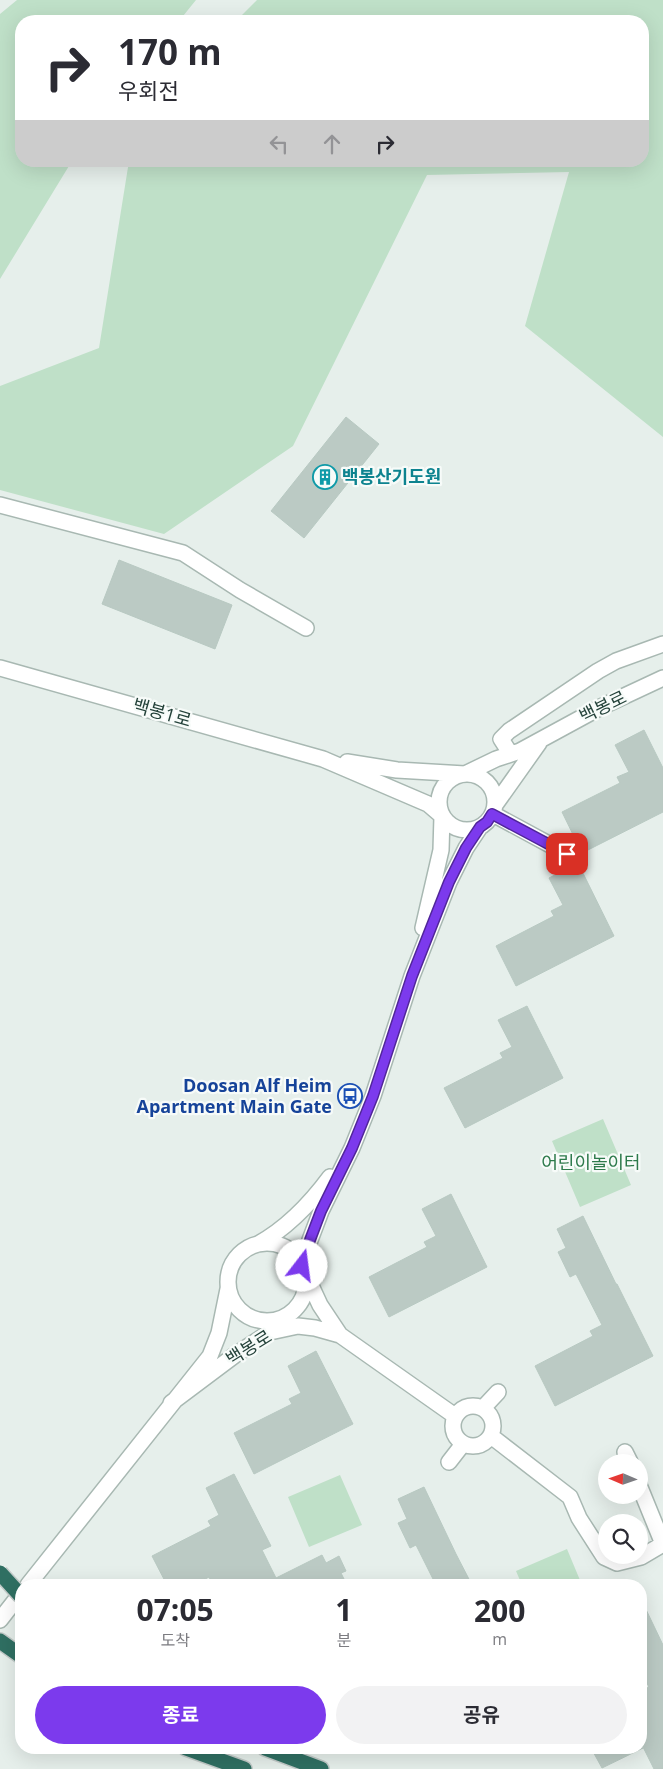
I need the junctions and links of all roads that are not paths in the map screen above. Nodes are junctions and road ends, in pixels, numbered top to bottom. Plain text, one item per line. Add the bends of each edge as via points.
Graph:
1 (0, 505) edge
2 (306, 628) dead end
3 (663, 644) edge
4 (0, 668) edge
5 (663, 678) edge
6 (543, 738) junction
7 (510, 754) junction
8 (323, 759) junction
9 (465, 774) junction
10 (494, 809) junction
11 (442, 816) junction
12 (480, 827) junction
13 (567, 854) dead end
14 (412, 976) junction
15 (352, 1148) junction
16 (256, 1245) junction
17 (302, 1266) junction
18 (228, 1288) junction
19 (266, 1322) junction
20 (340, 1335) junction
21 (498, 1392) dead end
22 (171, 1403) junction
23 (483, 1408) junction
24 (456, 1416) junction
25 (491, 1436) junction
26 (463, 1444) junction
27 (449, 1462) dead end
28 (647, 1504) edge
29 (663, 1544) edge
30 (0, 1573) edge
31 (33, 1579) edge
32 (15, 1588) edge
33 (15, 1602) edge
34 (2, 1620) edge
35 (0, 1641) edge
36 (15, 1652) edge
37 (203, 1754) edge
38 (281, 1754) edge
39 (244, 1769) edge
40 (321, 1769) edge

1 - 2 street via 183,553
3 - 7 street via 598,671 509,731 501,739
4 - 8 street, 백봉1로
5 - 6 street, 백봉로
6 - 7 street, 백봉로
6 - 10 street, 백봉로
7 - 9 street, 백봉로
8 - 9 street, 백봉1로 via 397,770
8 - 11 street, 백봉1로 via 418,799
9 - 10 street via 484,779 490,786
9 - 11 street via 448,781 442,789 439,798
10 - 12 street
10 - 13 street
11 - 12 street via 455,828 472,830
11 - 14 street via 441,850
12 - 14 street via 449,882
14 - 15 street via 373,1096
15 - 16 street via 314,1199
15 - 17 street via 321,1211
16 - 17 street via 274,1244 286,1248
16 - 18 street via 240,1254 232,1264
17 - 19 street via 305,1291 300,1302 291,1313
17 - 20 street via 320,1305
18 - 19 street via 232,1301 241,1312
18 - 22 street, 백봉로 via 220,1333 210,1356
19 - 22 street, 백봉로 via 252,1330 218,1367
20 - 22 street, 백봉로 via 298,1326 270,1332
20 - 24 street
21 - 23 street
22 - 31 street, 백봉로
23 - 24 street via 468,1406
23 - 25 street via 493,1420
24 - 26 street via 454,1432
25 - 26 street via 479,1445
25 - 29 street via 570,1498 604,1557 617,1563 641,1557
26 - 27 street
28 - 29 street
30 - 32 highway, bridge
33 - 34 street
35 - 36 highway
37 - 39 highway
38 - 40 highway

